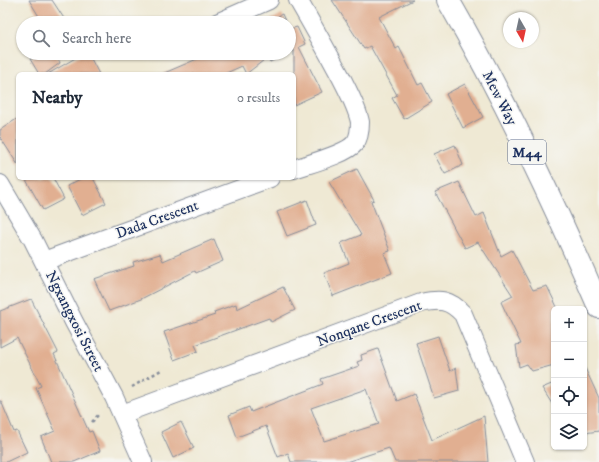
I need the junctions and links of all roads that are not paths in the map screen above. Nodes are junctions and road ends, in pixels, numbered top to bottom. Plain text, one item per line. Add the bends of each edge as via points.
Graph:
1 (270, 0) edge
2 (298, 0) edge
3 (448, 0) edge
4 (233, 16) edge
5 (296, 168) edge
6 (265, 180) edge
7 (0, 184) edge
8 (44, 261) junction
9 (599, 307) edge
10 (122, 414) junction
11 (143, 462) edge
12 (525, 462) edge

1 - 4 street
2 - 5 street via 347,90 360,123 356,142 350,148
3 - 9 main road, Mew Way / M44 via 545,187
6 - 8 street, Dada Crescent
7 - 8 street, Ngxangxosi Street
8 - 10 street, Ngxangxosi Street
10 - 11 street, Ngxangxosi Street
10 - 12 street, Nonqane Crescent via 421,303 437,300 455,306 463,314

